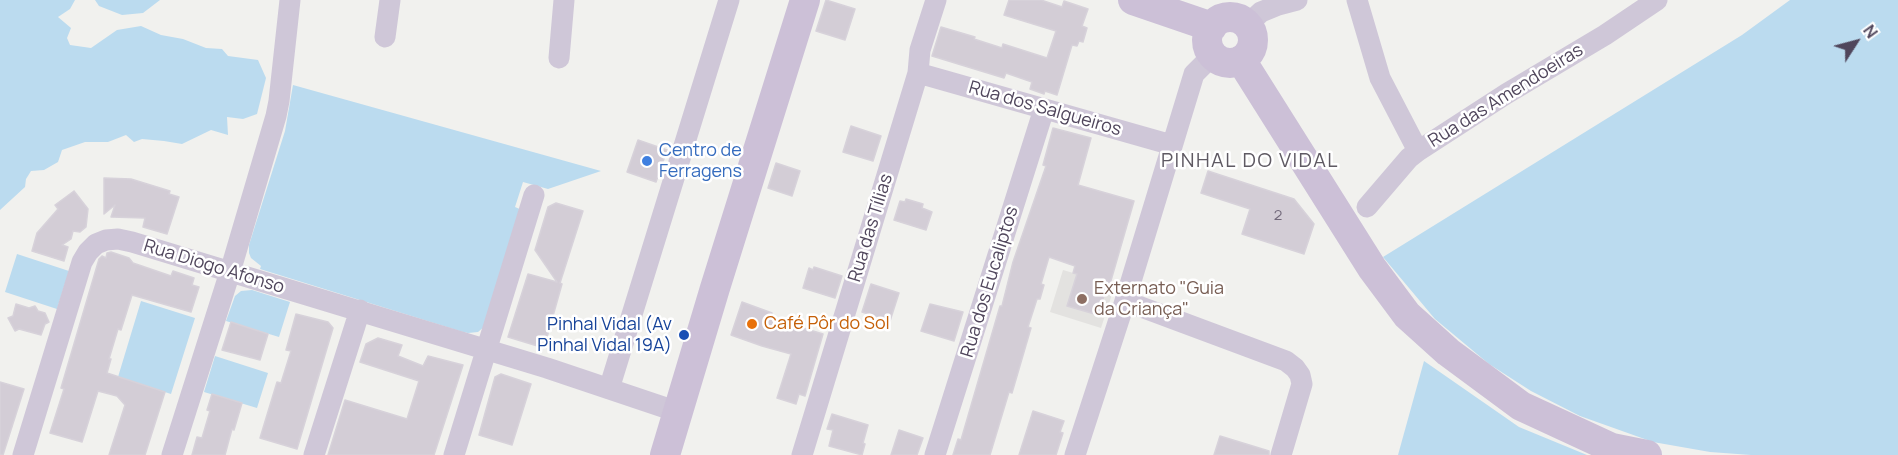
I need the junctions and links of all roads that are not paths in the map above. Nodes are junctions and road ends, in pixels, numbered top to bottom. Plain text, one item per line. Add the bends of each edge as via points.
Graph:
1 (290, 0) edge
2 (390, 0) edge
3 (564, 0) edge
4 (729, 0) edge
5 (805, 0) edge
6 (936, 0) edge
7 (1134, 0) edge
8 (1298, 0) edge
9 (1357, 0) edge
10 (1657, 0) edge
11 (1247, 25) junction
12 (386, 37) dead end
13 (1212, 41) junction
14 (559, 58) dead end
15 (1241, 60) junction
16 (918, 73) junction
17 (1044, 109) junction
18 (1172, 146) junction
19 (1418, 151) junction
20 (534, 195) dead end
21 (1367, 207) dead end
22 (230, 272) junction
23 (1125, 302) junction
24 (360, 310) junction
25 (487, 351) junction
26 (609, 389) junction
27 (678, 412) junction
28 (23, 455) edge
29 (172, 455) edge
30 (314, 455) edge
31 (454, 455) edge
32 (665, 455) edge
33 (802, 455) edge
34 (935, 455) edge
35 (1076, 455) edge
36 (1281, 455) edge
37 (1647, 455) edge

1 - 22 street via 276,116
2 - 12 street
3 - 14 street
4 - 26 street
5 - 27 street
6 - 16 street, Rua das Tílias via 920,50
7 - 13 street
8 - 11 street via 1261,12
9 - 19 street via 1380,78
10 - 19 street, Rua das Amendoeiras
11 - 13 street via 1228,18 1216,22
11 - 15 street via 1252,48
13 - 15 street via 1226,63
13 - 18 street via 1194,74
15 - 37 street via 1407,315 1448,352 1521,406 1612,448
16 - 17 street, Rua dos Salgueiros
16 - 33 street, Rua das Tílias
17 - 18 street, Rua dos Salgueiros
17 - 34 street, Rua dos Eucaliptos
18 - 23 street
19 - 21 street, Rua das Amendoeiras
20 - 25 street
22 - 24 street, Rua Diogo Afonso
22 - 28 street, Rua Diogo Afonso via 132,242 117,239 96,244 82,262
22 - 29 street
23 - 35 street
23 - 36 street via 1286,361 1295,368 1302,384
24 - 25 street, Rua Diogo Afonso
24 - 30 street
25 - 26 street, Rua Diogo Afonso
25 - 31 street
26 - 27 street, Rua Diogo Afonso
27 - 32 street

